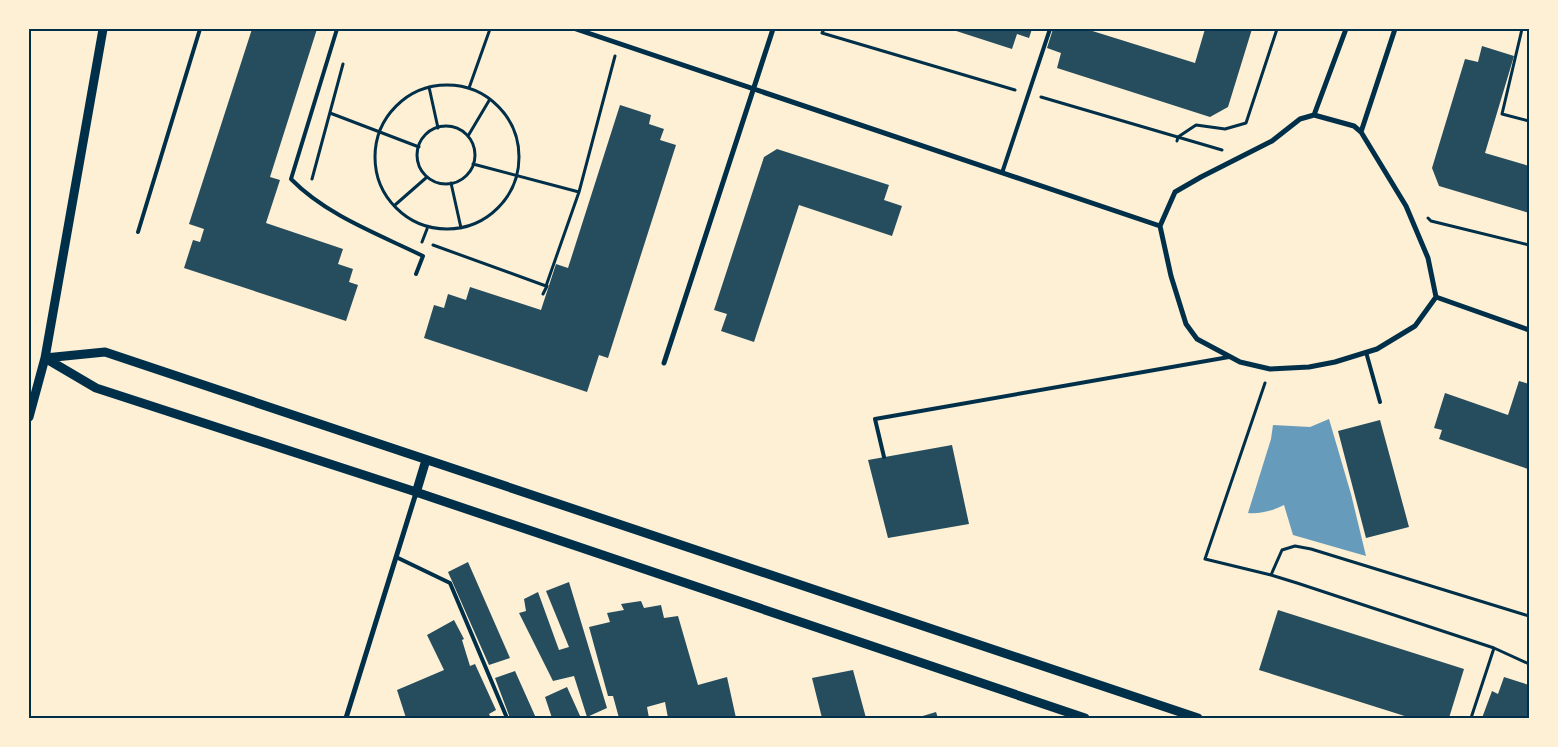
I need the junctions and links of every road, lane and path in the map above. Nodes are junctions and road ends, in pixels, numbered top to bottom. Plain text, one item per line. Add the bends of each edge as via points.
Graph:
1 (103, 29) edge
2 (200, 29) edge
3 (337, 29) edge
4 (490, 29) edge
5 (576, 29) edge
6 (773, 29) edge
7 (1050, 29) edge
8 (1278, 29) edge
9 (1346, 29) edge
10 (1395, 29) edge
11 (1522, 29) edge
12 (616, 52) dead end
13 (345, 57) dead end
14 (429, 87) junction
15 (469, 88) junction
16 (754, 89) junction
17 (490, 99) junction
18 (330, 114) junction
19 (1314, 114) junction
20 (1529, 121) edge
21 (438, 128) junction
22 (379, 131) junction
23 (1361, 132) junction
24 (468, 136) junction
25 (1177, 141) dead end
26 (419, 147) junction
27 (473, 164) junction
28 (1002, 173) junction
29 (517, 176) junction
30 (427, 177) junction
31 (311, 183) dead end
32 (451, 183) junction
33 (579, 192) junction
34 (395, 206) junction
35 (1430, 221) dead end
36 (1160, 226) junction
37 (461, 228) junction
38 (427, 229) junction
39 (138, 232) dead end
40 (414, 238) dead end
41 (422, 242) junction
42 (1529, 245) edge
43 (416, 274) dead end
44 (546, 286) junction
45 (543, 294) dead end
46 (1436, 297) junction
47 (1529, 330) edge
48 (1366, 352) junction
49 (1229, 357) junction
50 (45, 358) junction
51 (664, 363) dead end
52 (1270, 369) junction
53 (1380, 402) dead end
54 (29, 416) edge
55 (884, 457) dead end
56 (426, 460) junction
57 (416, 493) junction
58 (396, 557) junction
59 (1271, 575) junction
60 (1529, 616) edge
61 (1494, 648) junction
62 (1529, 664) edge
63 (346, 718) edge
64 (507, 718) edge
65 (1085, 718) edge
66 (1198, 718) edge
67 (1471, 718) edge

1 - 50 street
2 - 39 lane
3 - 43 lane via 291,179 301,190 344,218 423,256
4 - 15 path
5 - 16 street
6 - 16 street
7 - 28 lane
8 - 25 path via 1246,124 1225,129 1196,125
9 - 19 street
10 - 23 street
11 - 20 path via 1502,114
12 - 33 path
13 - 18 path
14 - 15 path via 448,84
14 - 21 path
14 - 22 path via 400,101
15 - 17 path
16 - 28 street
16 - 51 street
17 - 24 path
17 - 29 path via 507,117 515,133 519,150
18 - 22 path
18 - 31 path
19 - 23 street via 1354,126
19 - 36 street via 1300,119 1272,141 1175,192
21 - 24 path via 453,127
21 - 26 path via 431,130
22 - 26 path
22 - 34 path via 374,162 377,179
23 - 46 street via 1406,206 1428,258
24 - 27 path via 475,149
26 - 30 path via 418,163
27 - 29 path
27 - 32 path via 467,175
28 - 36 street
29 - 33 path
29 - 37 path via 507,199 496,211 483,221
30 - 32 path via 441,184
30 - 34 path
32 - 37 path
33 - 44 path
34 - 38 path via 406,217
35 - 42 path
36 - 49 street via 1186,324 1197,340
37 - 38 path
38 - 41 path
40 - 41 path
41 - 44 path
44 - 45 path
46 - 47 street
46 - 48 street via 1415,326 1377,349
48 - 52 street via 1309,367
48 - 53 lane
49 - 52 street
49 - 55 lane via 875,419
50 - 54 street
50 - 56 street via 105,352
50 - 57 street via 96,388
52 - 59 path via 1205,559
56 - 57 street
56 - 66 street
57 - 58 street
57 - 65 street
58 - 63 street
58 - 64 lane via 450,583
59 - 60 path via 1282,550 1296,546
59 - 61 path
61 - 62 path
61 - 67 path

